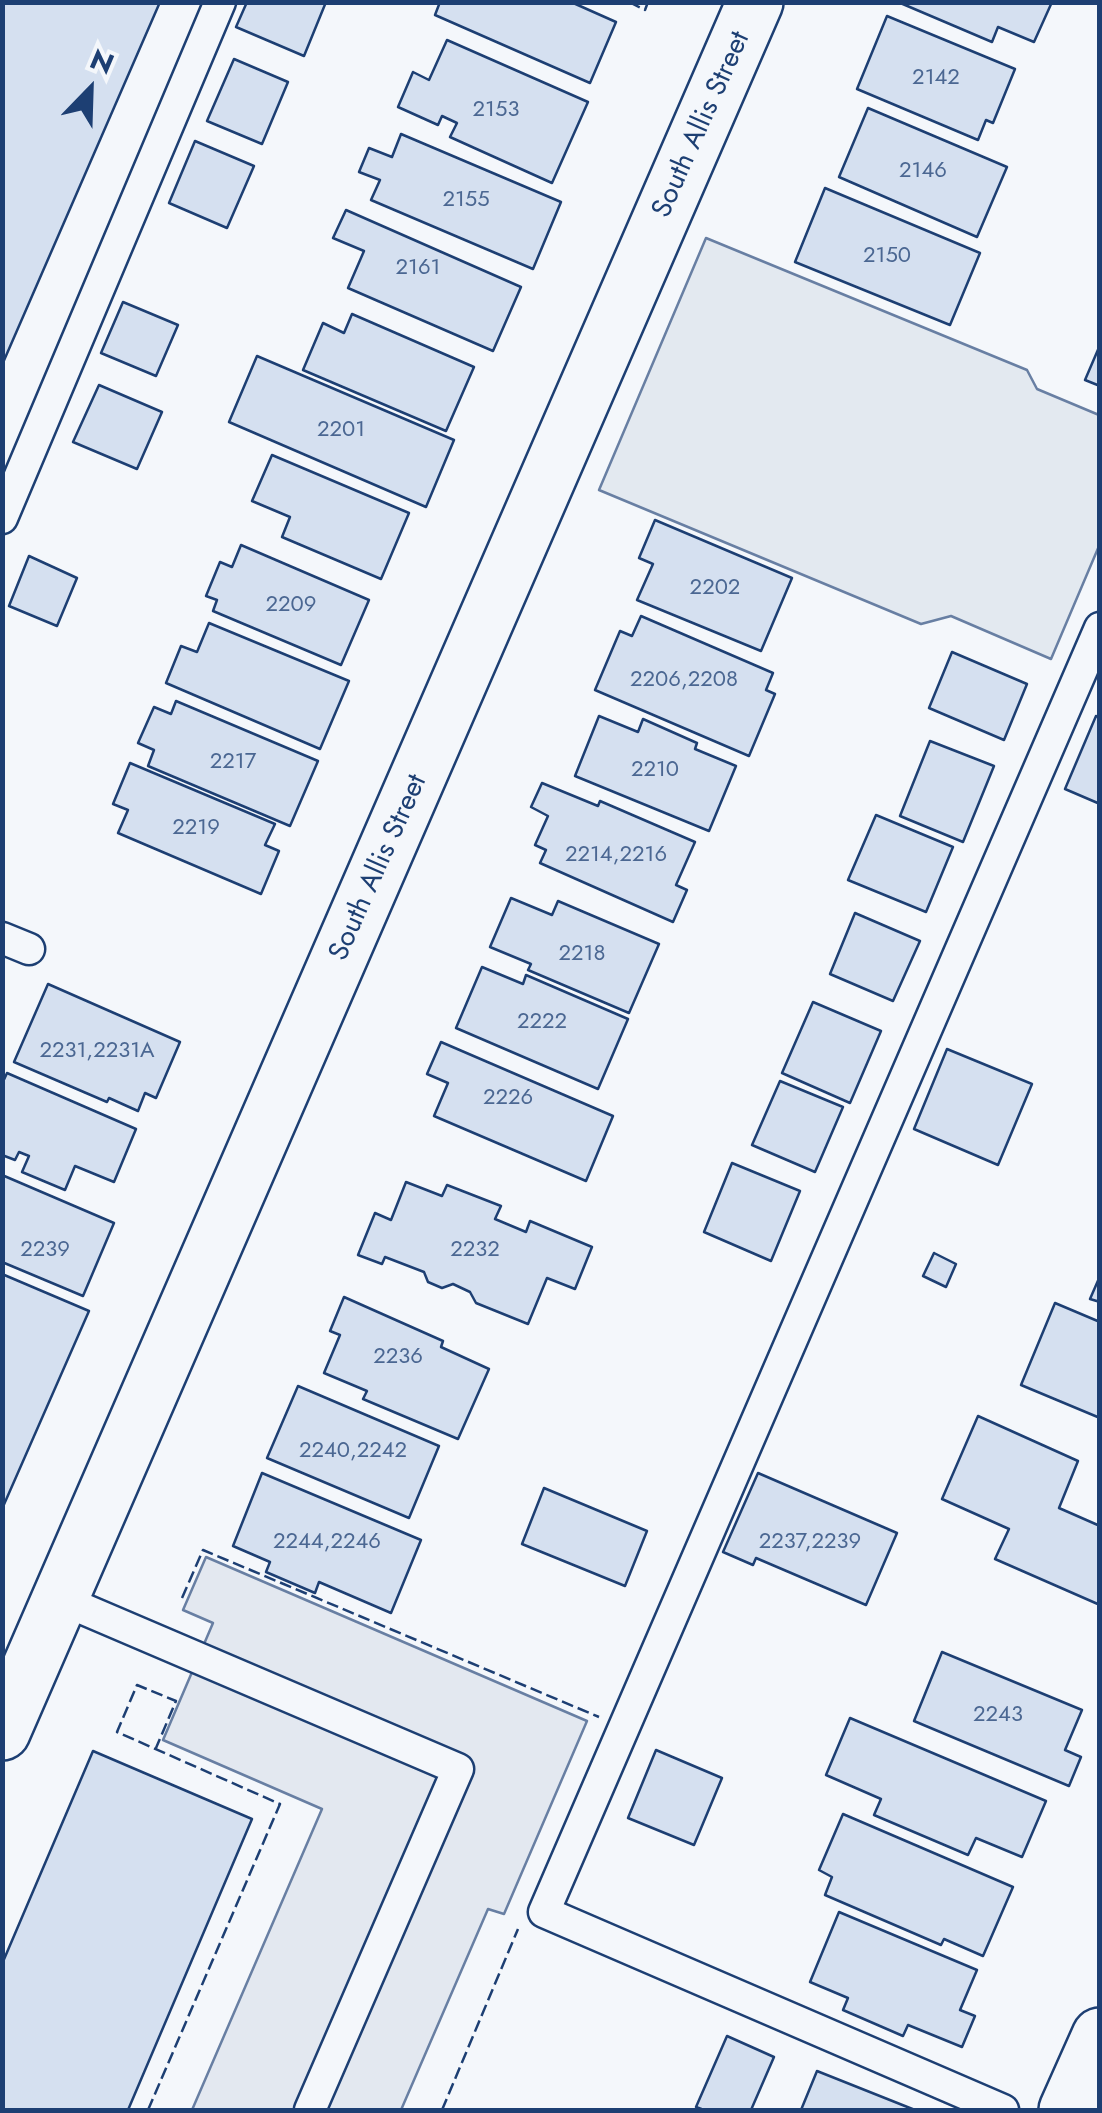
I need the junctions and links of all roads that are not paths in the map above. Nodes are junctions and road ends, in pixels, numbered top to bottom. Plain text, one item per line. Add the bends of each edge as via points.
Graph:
1 (220, 2) edge
2 (755, 2) edge
3 (2, 518) edge
4 (1100, 628) edge
5 (60, 1600) junction
6 (2, 1732) edge
7 (1100, 2036) edge
8 (310, 2110) edge
9 (1003, 2110) edge
10 (1066, 2110) edge

1 - 3 lane
2 - 5 street, South Allis Street
4 - 9 lane via 544,1912
5 - 6 street, South Allis Street
5 - 8 lane via 458,1769
7 - 10 street

